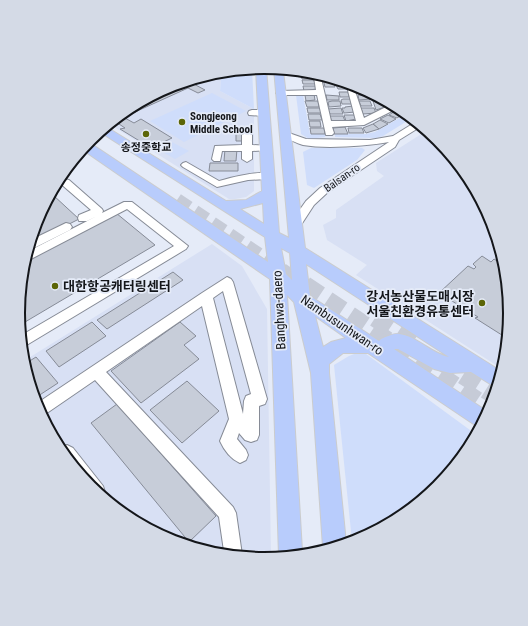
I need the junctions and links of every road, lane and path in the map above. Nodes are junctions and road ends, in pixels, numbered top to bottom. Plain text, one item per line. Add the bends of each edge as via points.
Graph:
1 (261, 74) edge
2 (278, 75) edge
3 (317, 80) edge
4 (351, 91) edge
5 (320, 92) junction
6 (280, 93) junction
7 (389, 109) edge
8 (361, 123) junction
9 (327, 124) junction
10 (414, 127) edge
11 (107, 132) edge
12 (247, 135) dead end
13 (286, 135) junction
14 (102, 137) edge
15 (232, 137) dead end
16 (396, 138) junction
17 (331, 143) junction
18 (95, 144) edge
19 (232, 148) junction
20 (247, 148) junction
21 (266, 148) junction
22 (90, 149) edge
23 (217, 159) dead end
24 (247, 159) dead end
25 (186, 165) dead end
26 (268, 176) junction
27 (65, 182) dead end
28 (270, 192) junction
29 (223, 206) junction
30 (295, 225) junction
31 (272, 235) junction
32 (36, 242) edge
33 (298, 251) junction
34 (32, 254) edge
35 (278, 276) junction
36 (206, 296) junction
37 (302, 299) junction
38 (27, 339) edge
39 (381, 351) junction
40 (474, 364) junction
41 (96, 371) junction
42 (320, 373) junction
43 (494, 377) edge
44 (44, 406) edge
45 (479, 417) edge
46 (237, 420) junction
47 (240, 455) dead end
48 (334, 541) edge
49 (233, 550) edge
50 (290, 550) edge

1 - 21 main road, Banghwa-daero via 258,113
2 - 6 main road, Banghwa-daero
3 - 5 street
4 - 8 street
5 - 6 street
5 - 9 street
6 - 13 main road, Banghwa-daero
7 - 8 street
8 - 9 street
9 - 17 street
10 - 16 street, Balsan-ro
11 - 29 main road
12 - 20 street
13 - 17 street, Balsan-ro via 304,142
13 - 30 main road, Banghwa-daero
14 - 18 main road via 181,198
15 - 19 street
16 - 17 street, Balsan-ro via 370,144
16 - 30 street, Balsan-ro via 392,145 324,190 310,203
19 - 20 street
19 - 23 street via 218,148
20 - 21 street
20 - 24 street
21 - 26 main road, Banghwa-daero
22 - 35 main road, Nambusunhwan-ro
25 - 26 street via 217,184 248,177
26 - 28 main road, Banghwa-daero
27 - 32 street via 98,211
28 - 29 main road via 260,200 246,205
28 - 31 main road, Banghwa-daero
29 - 31 main road
30 - 33 main road, Banghwa-daero
31 - 33 main road
31 - 35 main road, Banghwa-daero
33 - 37 main road, Banghwa-daero
33 - 40 main road
34 - 38 street via 128,204 182,246
35 - 37 main road, Nambusunhwan-ro
35 - 50 main road, Banghwa-daero
36 - 41 street
36 - 46 street
36 - 46 street via 227,282 260,399 251,401 251,435
37 - 39 main road, Nambusunhwan-ro
37 - 42 main road, Banghwa-daero
39 - 40 main road via 387,344 399,341 442,365 456,367
39 - 42 main road via 352,344 335,348 328,351 320,362
39 - 45 main road, Nambusunhwan-ro
40 - 43 main road
41 - 44 street
41 - 49 street via 227,513
42 - 48 main road, Banghwa-daero
46 - 47 street via 228,441

